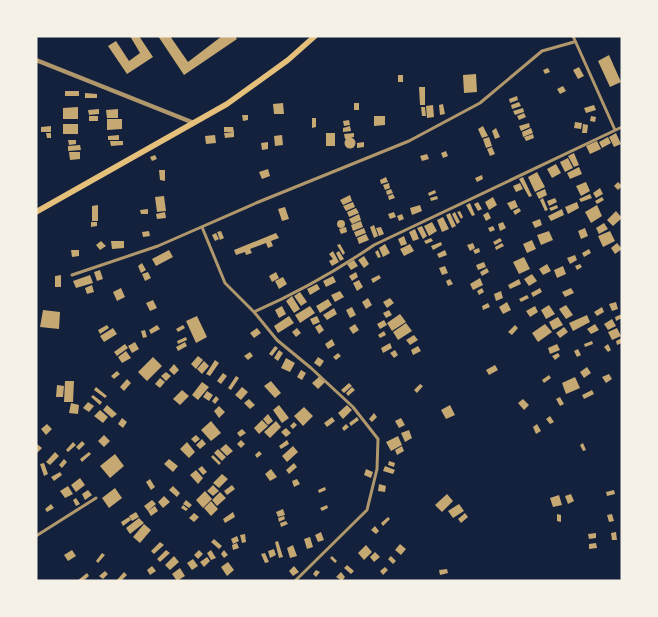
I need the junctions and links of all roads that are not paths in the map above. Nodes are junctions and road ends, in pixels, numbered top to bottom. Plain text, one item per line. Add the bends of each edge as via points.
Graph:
1 (315, 36) edge
2 (573, 36) edge
3 (574, 42) junction
4 (36, 60) edge
5 (194, 123) junction
6 (622, 127) edge
7 (615, 130) junction
8 (36, 212) edge
9 (202, 227) junction
10 (72, 275) dead end
11 (254, 312) junction
12 (96, 498) dead end
13 (36, 536) edge
14 (295, 581) edge

1 - 5 highway via 227,104
2 - 3 street
3 - 7 street
3 - 9 street via 542,50 480,103 409,141
4 - 5 street
5 - 8 highway
6 - 7 street
7 - 11 street via 374,245 337,270
9 - 10 street via 158,246
9 - 11 street via 224,283
11 - 14 street via 276,340 353,408 378,439 377,469 367,510
12 - 13 street

